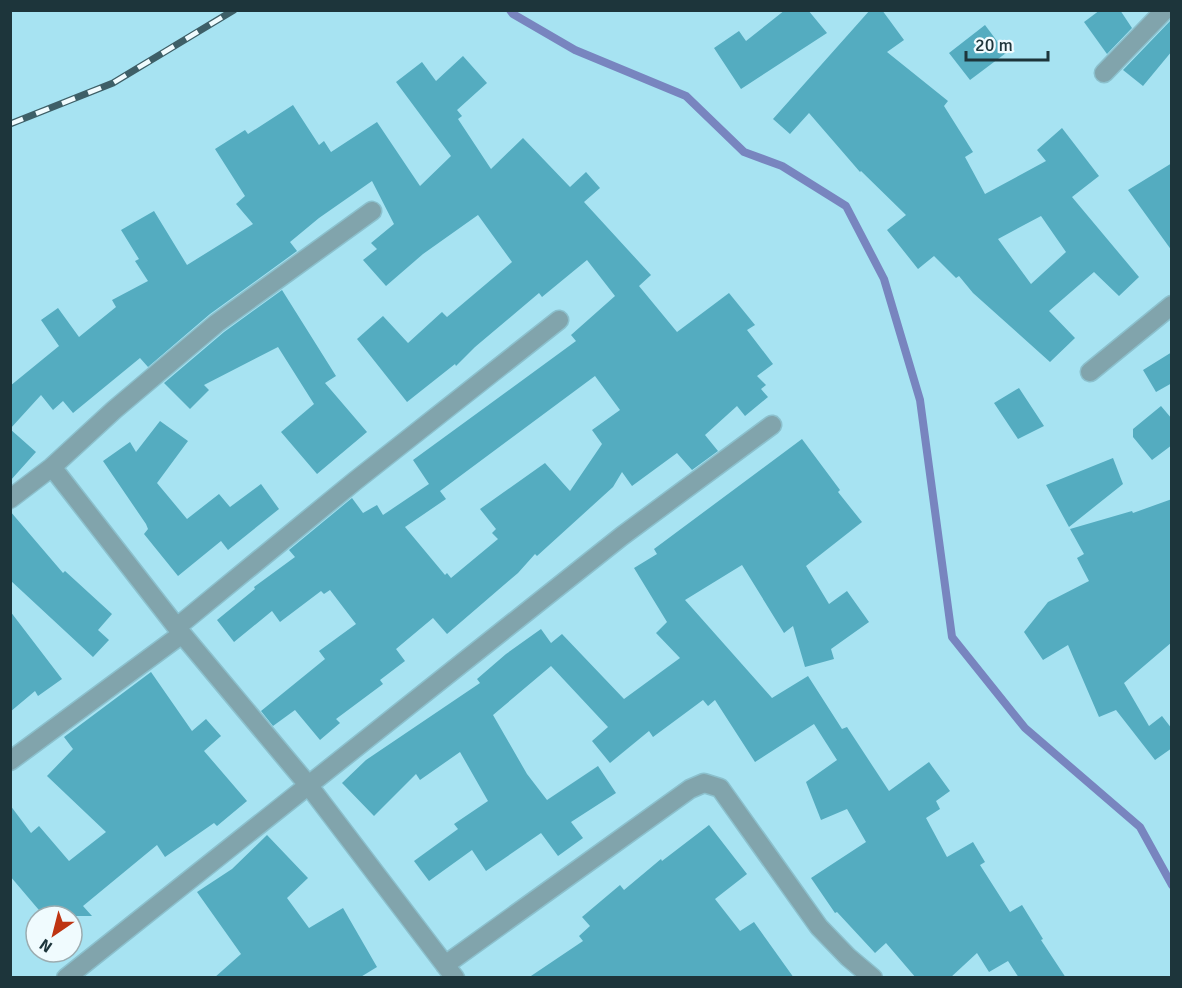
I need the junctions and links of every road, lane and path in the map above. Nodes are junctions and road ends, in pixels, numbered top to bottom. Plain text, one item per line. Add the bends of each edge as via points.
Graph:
1 (1165, 10) edge
2 (1104, 74) dead end
3 (372, 211) dead end
4 (1172, 305) edge
5 (559, 320) dead end
6 (1090, 372) dead end
7 (772, 425) dead end
8 (52, 467) junction
9 (10, 499) edge
10 (180, 630) junction
11 (10, 761) edge
12 (309, 786) junction
13 (451, 974) edge
14 (66, 978) edge
15 (873, 978) edge

1 - 2 street
3 - 8 street via 217,323
4 - 6 street
5 - 10 street via 355,481
7 - 12 street via 622,536
8 - 9 street
8 - 10 street
10 - 11 street
10 - 12 street
12 - 13 street
12 - 14 street
13 - 15 street via 690,789 704,783 720,788 819,927

